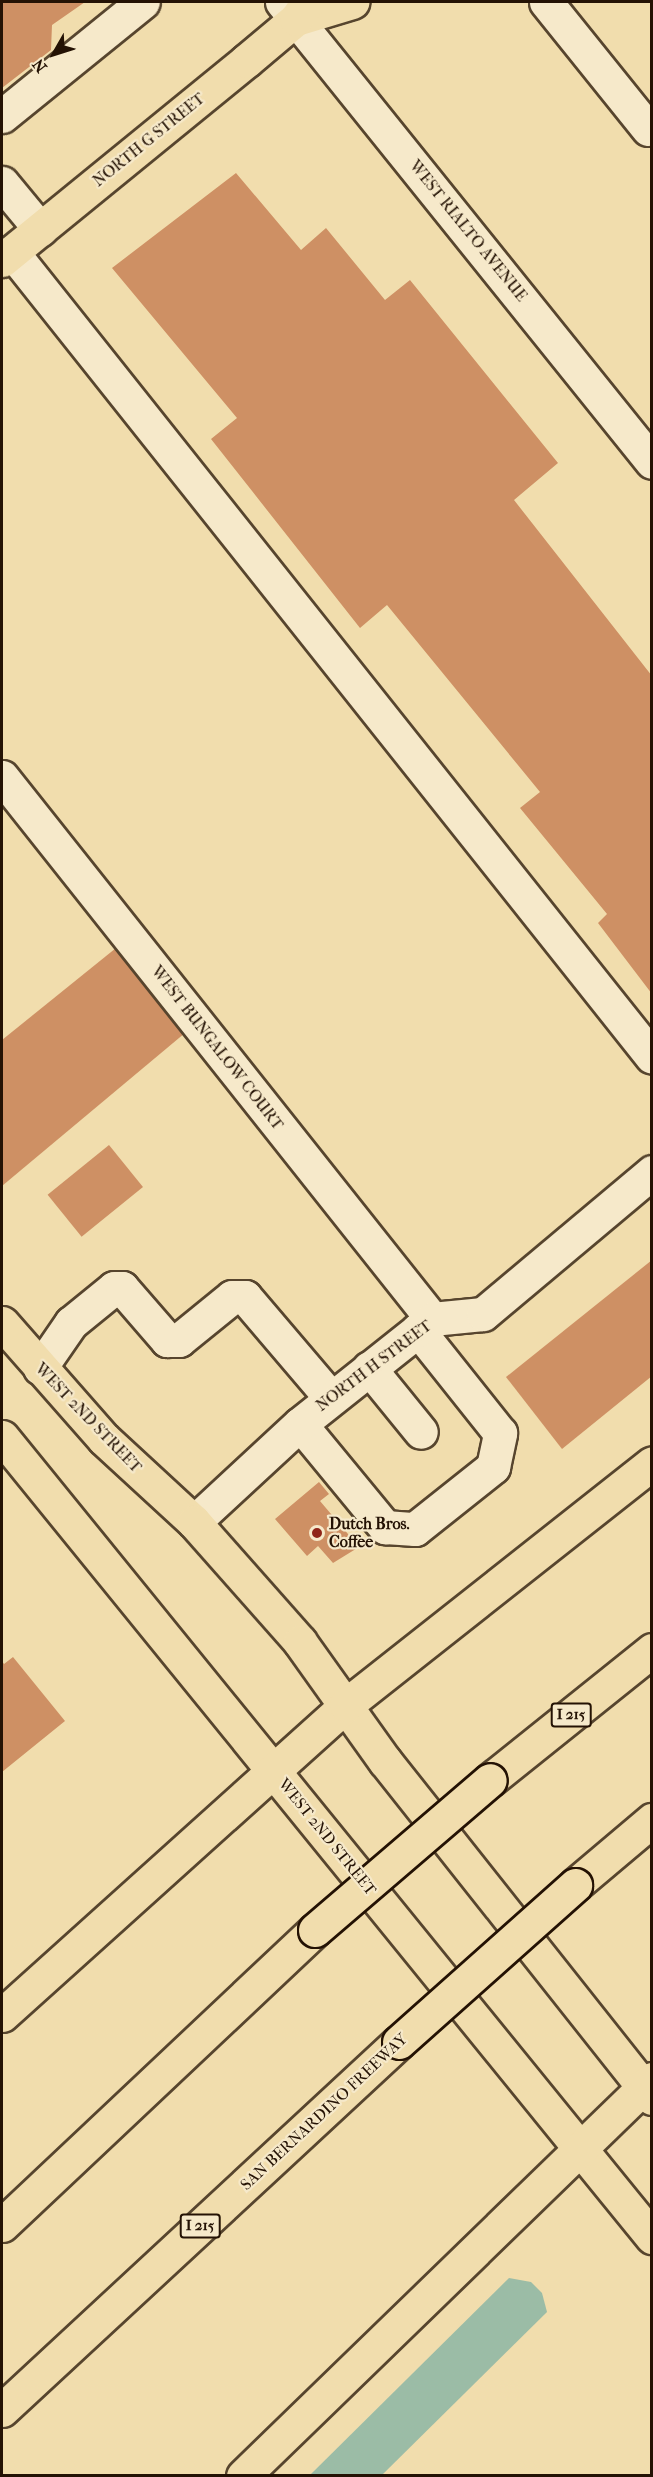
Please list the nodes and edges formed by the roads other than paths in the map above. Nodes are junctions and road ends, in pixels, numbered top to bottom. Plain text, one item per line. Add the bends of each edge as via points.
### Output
1 (142, 2) edge
2 (352, 2) edge
3 (546, 2) edge
4 (295, 7) edge
5 (2, 116) edge
6 (650, 130) edge
7 (2, 183) edge
8 (40, 229) junction
9 (7, 256) edge
10 (651, 462) edge
11 (2, 777) edge
12 (651, 1057) edge
13 (651, 1172) edge
14 (2, 1323) edge
15 (425, 1325) junction
16 (2, 1356) edge
17 (40, 1368) junction
18 (369, 1368) junction
19 (331, 1398) junction
20 (300, 1424) junction
21 (421, 1432) dead end
22 (2, 1437) edge
23 (651, 1463) edge
24 (195, 1522) junction
25 (651, 1650) edge
26 (346, 1705) junction
27 (272, 1769) junction
28 (651, 1820) edge
29 (2, 2015) edge
30 (649, 2088) edge
31 (579, 2148) junction
32 (2, 2225) edge
33 (651, 2236) edge
34 (2, 2410) edge
35 (243, 2475) edge

1 - 5 street
2 - 4 main road
3 - 6 street
4 - 8 main road, NORTH G STREET
4 - 10 street, WEST RIALTO AVENUE
7 - 8 street
8 - 9 main road, NORTH G STREET
9 - 12 street
11 - 15 street, WEST BUNGALOW COURT
13 - 15 street, NORTH H STREET via 483,1314
14 - 17 main road, WEST 2ND STREET
15 - 18 street, NORTH H STREET
15 - 20 street, WEST BUNGALOW COURT via 500,1433 493,1467 415,1529 385,1527
16 - 17 main road via 11,1364
17 - 19 street via 71,1323 114,1288 122,1288 167,1340 179,1340 232,1297 245,1297
17 - 24 main road, WEST 2ND STREET via 104,1439
18 - 19 street, NORTH H STREET
18 - 21 street
19 - 20 street, NORTH H STREET
20 - 24 street, NORTH H STREET
22 - 27 main road, WEST 2ND STREET
23 - 26 main road
24 - 26 main road, WEST 2ND STREET via 300,1642
25 - 32 main road, I 215, bridge via 490,1780 315,1930
26 - 27 main road
26 - 30 main road, WEST 2ND STREET via 536,1955
27 - 29 main road
27 - 31 main road, WEST 2ND STREET
28 - 34 main road, SAN BERNARDINO FREEWAY / I 215, bridge via 399,2042
30 - 31 main road
31 - 33 main road, WEST 2ND STREET
31 - 35 main road

